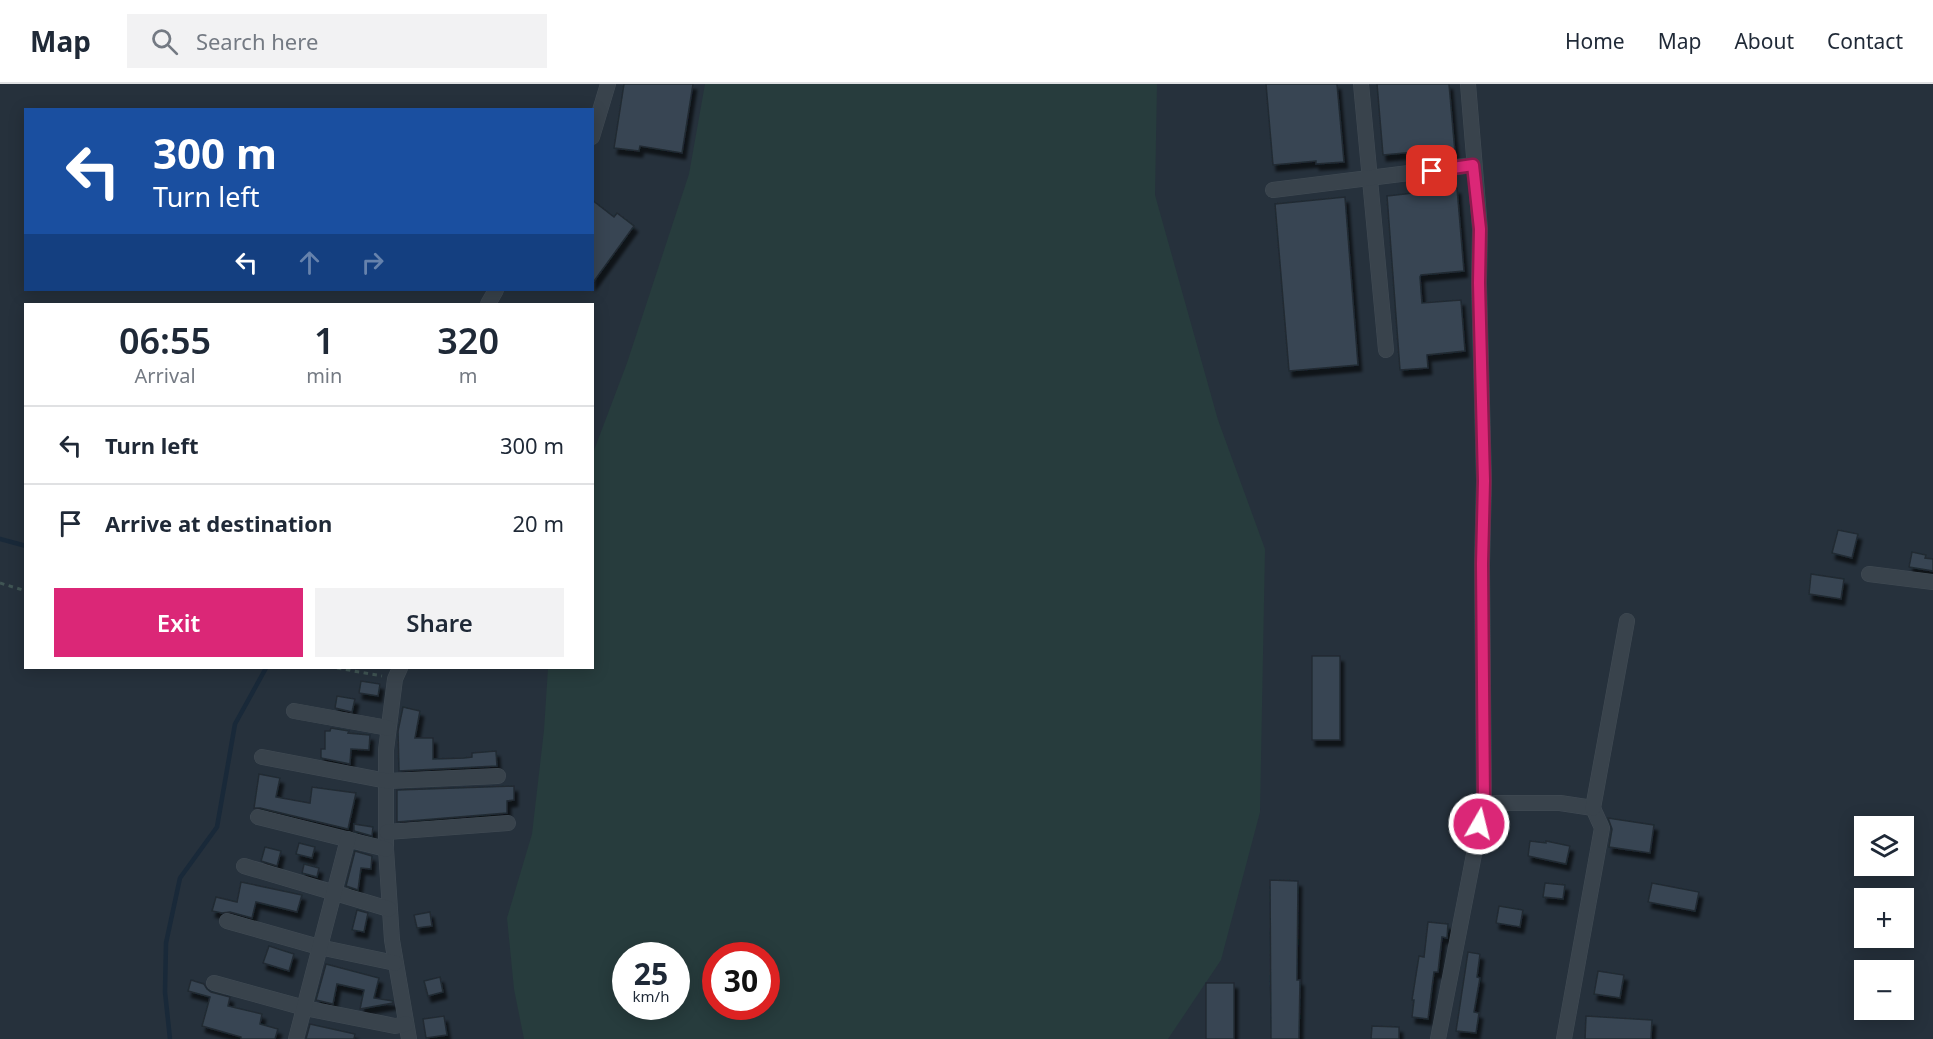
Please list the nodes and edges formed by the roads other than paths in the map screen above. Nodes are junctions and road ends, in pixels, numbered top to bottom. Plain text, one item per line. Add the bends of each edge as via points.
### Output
1 (608, 84) edge
2 (1361, 84) edge
3 (1468, 84) edge
4 (594, 130) edge
5 (1473, 165) junction
6 (1370, 178) junction
7 (1273, 190) dead end
8 (1386, 350) dead end
9 (1869, 574) dead end
10 (1933, 582) edge
11 (1627, 621) dead end
12 (398, 673) edge
13 (294, 711) dead end
14 (388, 728) junction
15 (262, 757) dead end
16 (498, 776) dead end
17 (387, 781) junction
18 (1484, 803) junction
19 (1593, 808) junction
20 (258, 817) dead end
21 (508, 824) dead end
22 (387, 832) junction
23 (348, 839) junction
24 (386, 849) junction
25 (244, 866) dead end
26 (335, 894) junction
27 (389, 909) junction
28 (227, 921) dead end
29 (319, 947) junction
30 (395, 963) junction
31 (214, 983) dead end
32 (305, 1008) junction
33 (406, 1024) junction
34 (296, 1039) edge
35 (410, 1039) edge
36 (1438, 1039) edge
37 (1564, 1039) edge

1 - 4 street
2 - 6 street
3 - 5 street
5 - 6 street
5 - 18 street via 1480,229
6 - 7 street
6 - 8 street
9 - 10 street
11 - 19 street
12 - 14 street
13 - 14 street
14 - 17 street
15 - 17 street
16 - 17 street
17 - 22 street
18 - 19 street via 1560,803
18 - 36 street
19 - 37 street via 1602,828
20 - 23 street
21 - 22 street
22 - 24 street
23 - 24 street
23 - 26 street
24 - 27 street
25 - 26 street
26 - 27 street
26 - 29 street
27 - 30 street
28 - 29 street
29 - 30 street
29 - 32 street
30 - 33 street
31 - 32 street
32 - 33 street via 395,1026
32 - 34 street
33 - 35 street

